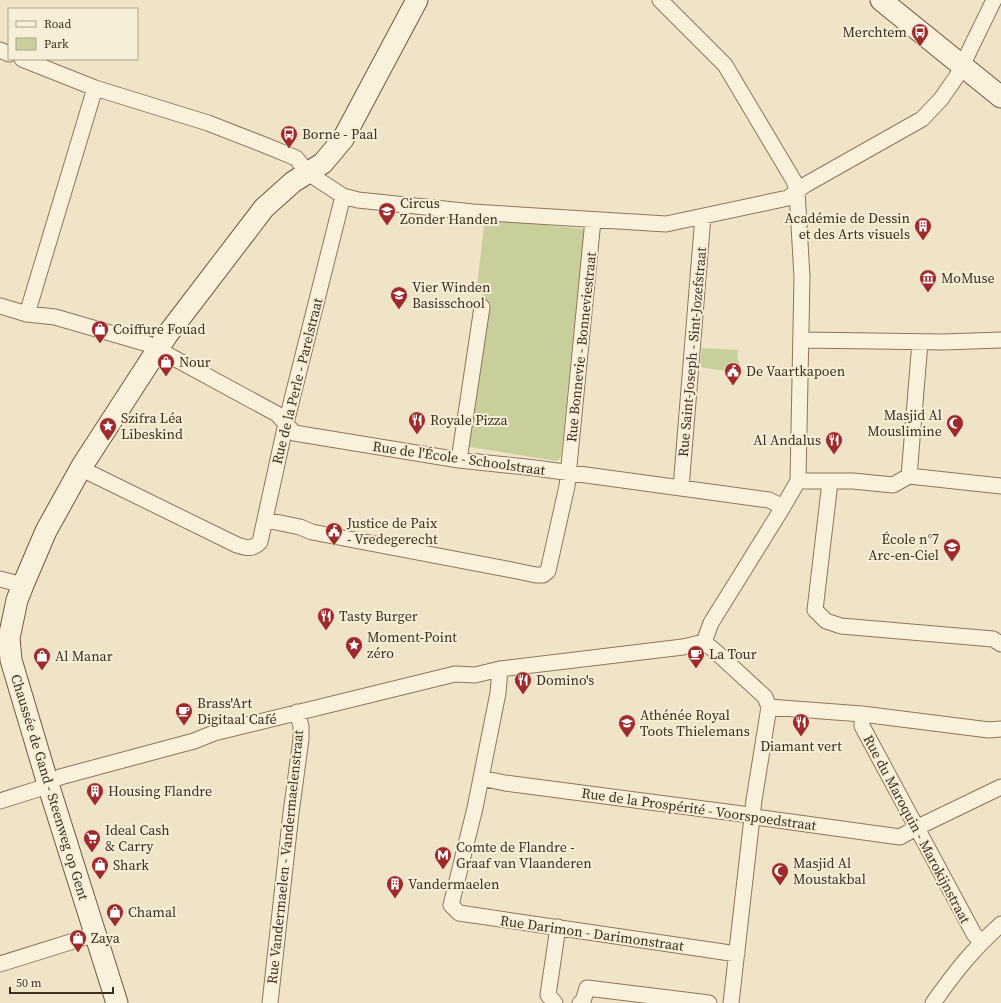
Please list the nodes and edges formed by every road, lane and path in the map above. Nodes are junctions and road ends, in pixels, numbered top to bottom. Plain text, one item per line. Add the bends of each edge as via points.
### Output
1 (417, 0) edge
2 (660, 0) edge
3 (880, 0) edge
4 (994, 0) edge
5 (25, 60) edge
6 (962, 66) junction
7 (95, 88) junction
8 (1001, 97) edge
9 (308, 173) junction
10 (797, 190) junction
11 (343, 196) junction
12 (703, 216) junction
13 (593, 220) junction
14 (0, 306) edge
15 (482, 307) dead end
16 (28, 314) junction
17 (801, 340) junction
18 (1001, 340) edge
19 (920, 342) junction
20 (158, 349) junction
21 (286, 423) junction
22 (459, 460) junction
23 (82, 466) junction
24 (568, 473) junction
25 (908, 476) junction
26 (798, 481) junction
27 (830, 482) junction
28 (1001, 486) edge
29 (681, 488) junction
30 (783, 507) junction
31 (266, 520) junction
32 (0, 580) edge
33 (23, 585) junction
34 (998, 638) edge
35 (704, 642) junction
36 (500, 670) junction
37 (769, 707) junction
38 (297, 712) junction
39 (862, 714) junction
40 (1001, 729) edge
41 (481, 778) junction
42 (48, 784) junction
43 (1001, 787) edge
44 (0, 801) edge
45 (752, 815) junction
46 (916, 828) junction
47 (1001, 924) edge
48 (558, 927) junction
49 (96, 934) junction
50 (981, 942) junction
51 (736, 954) junction
52 (0, 964) edge
53 (117, 1003) edge
54 (270, 1003) edge
55 (556, 1003) edge
56 (580, 1003) edge
57 (709, 1003) edge
58 (730, 1003) edge
59 (933, 1003) edge

1 - 9 street, Chaussée de Gand - Steenweg op Gent via 343,139 324,163
2 - 10 street via 725,65
3 - 6 street
4 - 6 street
5 - 7 street
6 - 8 street
6 - 10 street via 941,99 922,119
7 - 9 street via 208,122 296,158
7 - 16 street
9 - 11 street
9 - 20 street, Chaussée de Gand - Steenweg op Gent via 293,182 264,208
10 - 12 street via 788,198
10 - 17 street via 802,278
11 - 13 street via 358,200 473,212
11 - 21 street, Rue de la Perle - Parelstraat
12 - 13 street via 666,224
12 - 29 street, Rue Saint-Joseph - Sint-Jozefstraat
13 - 24 street, Rue Bonnevie - Bonneviestraat
14 - 16 street, Rue de l'École - Schoolstraat
15 - 22 street
16 - 20 street, Rue de l'École - Schoolstraat via 55,317
17 - 19 street
17 - 26 street
18 - 19 street
19 - 25 street
20 - 21 street, Rue de l'École - Schoolstraat via 277,414
20 - 23 street, Chaussée de Gand - Steenweg op Gent
21 - 22 street, Rue de l'École - Schoolstraat via 294,433
21 - 31 street, Rue de la Perle - Parelstraat
22 - 24 street, Rue de l'École - Schoolstraat
23 - 31 street, Rue de la Perle - Parelstraat via 90,473 237,545 251,548 256,546 260,542
23 - 33 street, Chaussée de Gand - Steenweg op Gent via 46,531
24 - 29 street, Rue de l'École - Schoolstraat
24 - 31 street, Rue Bonnevie - Bonneviestraat via 568,486 548,571 543,575 312,532
25 - 27 street via 893,485 853,481
25 - 28 street
26 - 27 street
26 - 30 street
27 - 34 street via 815,610 826,621 841,626
29 - 30 street, Rue de l'École - Schoolstraat via 769,500
30 - 35 street via 711,623
32 - 33 street
33 - 42 street, Chaussée de Gand - Steenweg op Gent via 8,638 11,660
35 - 36 street via 683,647
35 - 37 street via 765,697
36 - 38 street via 475,675 455,674
36 - 41 street via 498,693
37 - 39 street
37 - 45 street
38 - 42 street via 60,777
38 - 54 street, Rue Vandermaelen - Vandermaelenstraat via 301,739
39 - 40 street via 990,730
39 - 46 street, Rue du Maroquin - Marokijnstraat via 862,726
41 - 45 street, Rue de la Prospérité - Voorspoedstraat
41 - 48 street, Rue Darimon - Darimonstraat via 451,905 459,913
42 - 44 street
42 - 49 street, Chaussée de Gand - Steenweg op Gent
43 - 46 street, Rue de la Prospérité - Voorspoedstraat
45 - 46 street, Rue de la Prospérité - Voorspoedstraat via 900,837
45 - 51 street
46 - 50 street, Rue du Maroquin - Marokijnstraat via 974,934
47 - 50 street
48 - 51 street, Rue Darimon - Darimonstraat
48 - 55 street via 548,995
49 - 52 street
49 - 53 street, Chaussée de Gand - Steenweg op Gent
50 - 59 street via 959,966
51 - 58 street
56 - 57 street via 587,988

